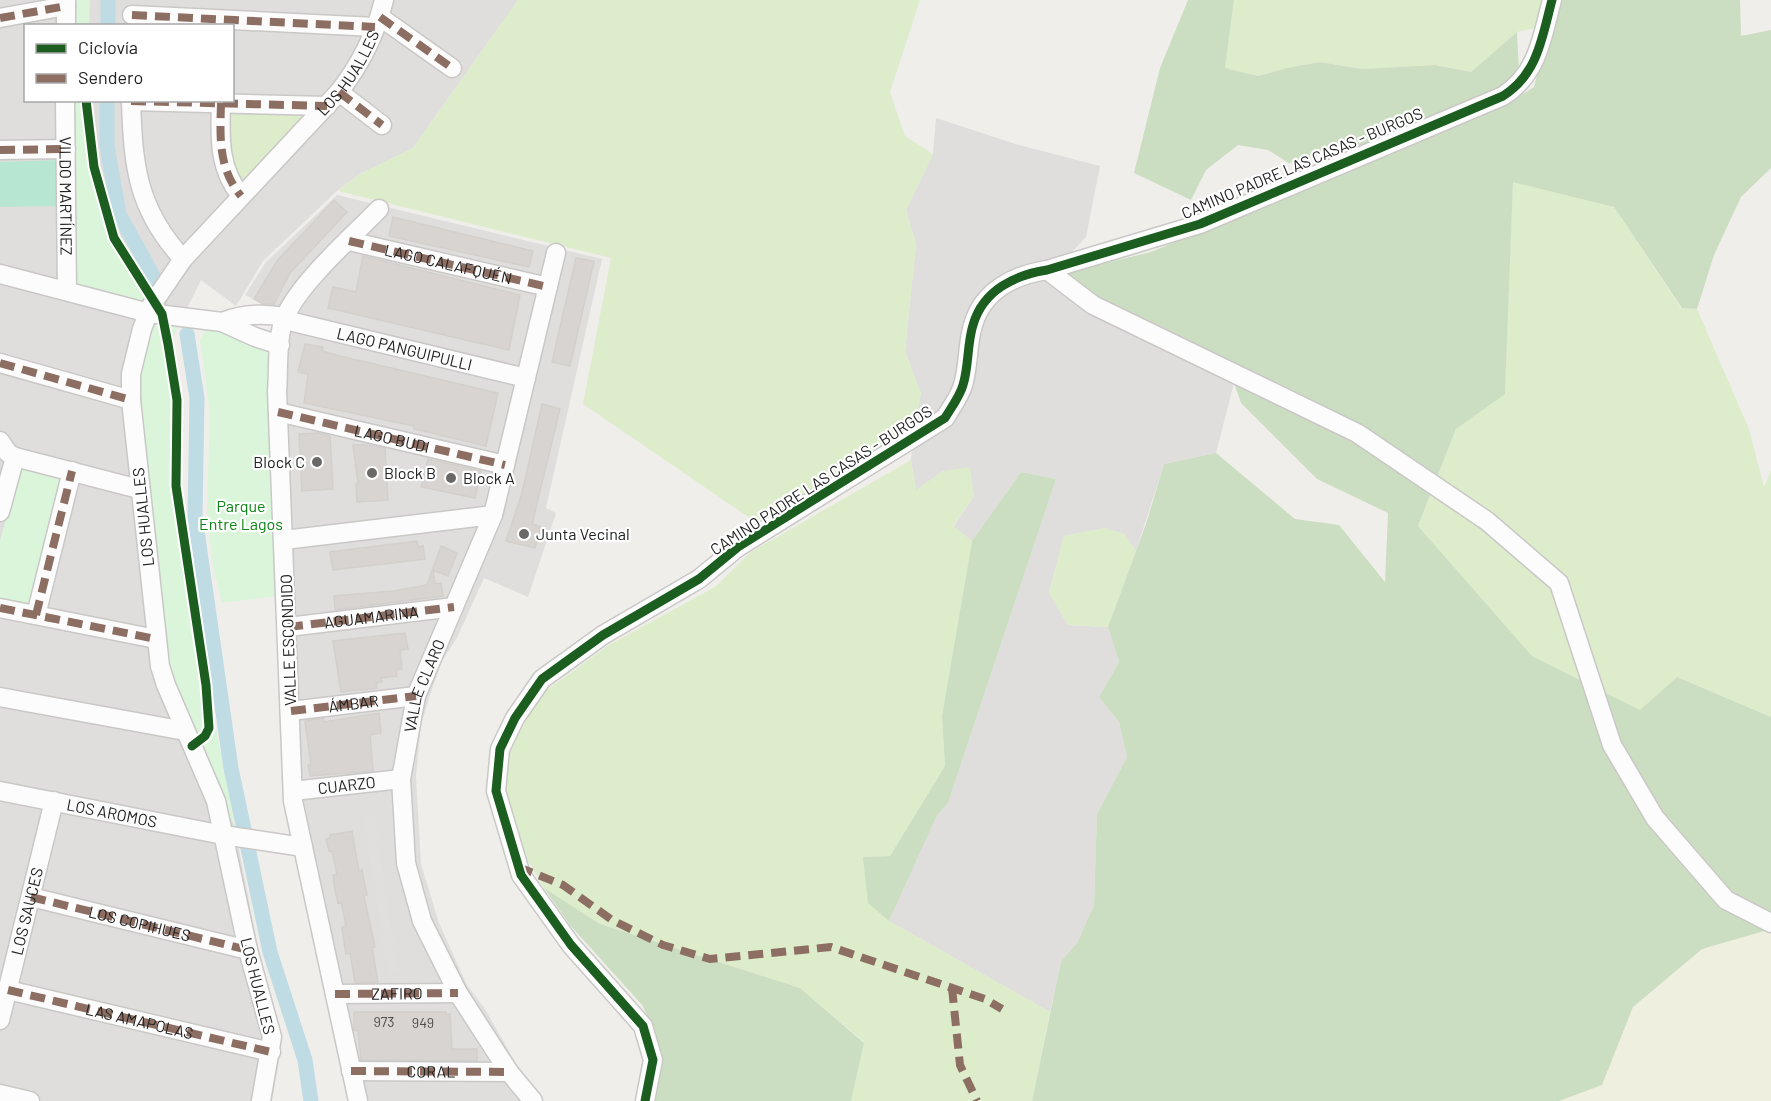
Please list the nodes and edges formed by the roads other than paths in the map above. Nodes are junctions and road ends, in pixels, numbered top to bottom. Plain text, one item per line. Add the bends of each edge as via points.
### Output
1 (1552, 0) edge
2 (66, 3) edge
3 (132, 14) edge
4 (380, 15) edge
5 (0, 18) edge
6 (66, 24) edge
7 (452, 68) dead end
8 (339, 92) junction
9 (65, 102) edge
10 (131, 102) edge
11 (176, 102) edge
12 (221, 103) junction
13 (327, 106) junction
14 (382, 125) dead end
15 (66, 149) junction
16 (0, 150) edge
17 (241, 196) junction
18 (379, 209) dead end
19 (349, 241) junction
20 (556, 253) dead end
21 (183, 259) junction
22 (1047, 270) junction
23 (0, 274) edge
24 (548, 287) junction
25 (67, 291) junction
26 (156, 314) junction
27 (285, 319) junction
28 (222, 322) junction
29 (280, 345) junction
30 (0, 363) edge
31 (526, 378) junction
32 (131, 400) junction
33 (278, 412) junction
34 (0, 441) edge
35 (15, 457) junction
36 (505, 465) junction
37 (72, 471) junction
38 (139, 489) junction
39 (0, 512) edge
40 (493, 515) junction
41 (284, 540) junction
42 (454, 607) junction
43 (0, 608) edge
44 (36, 615) junction
45 (288, 627) junction
46 (156, 639) junction
47 (416, 696) junction
48 (0, 697) edge
49 (291, 711) junction
50 (185, 731) junction
51 (401, 779) junction
52 (0, 790) edge
53 (293, 791) junction
54 (54, 801) junction
55 (239, 837) junction
56 (303, 847) junction
57 (31, 897) junction
58 (1771, 923) edge
59 (248, 950) junction
60 (8, 990) junction
61 (459, 993) junction
62 (335, 994) junction
63 (0, 1020) edge
64 (271, 1052) junction
65 (351, 1071) junction
66 (509, 1071) junction
67 (0, 1094) edge
68 (30, 1101) edge
69 (261, 1101) edge
70 (358, 1101) edge
71 (533, 1101) edge
72 (645, 1101) edge

1 - 22 street, CAMINO PADRE LAS CASAS - BURGOS via 1532,68 1503,96 1200,224
2 - 5 street
2 - 6 street
3 - 4 street
4 - 7 street
4 - 8 street, LOS HUALLES via 358,64
8 - 13 street, LOS HUALLES
8 - 14 street
9 - 15 street, VILDO MARTÍNEZ
10 - 21 street via 133,158 141,193 156,223
11 - 12 street
12 - 13 street
12 - 17 street via 221,149 228,177
13 - 17 street, LOS HUALLES
15 - 16 street
15 - 25 street, VILDO MARTÍNEZ
17 - 21 street, LOS HUALLES
18 - 19 street, VALLE ESCONDIDO
19 - 24 street, LAGO CALAFQUÉN
19 - 27 street, VALLE ESCONDIDO via 308,284
20 - 24 street, VALLE CLARO
21 - 26 street, LOS HUALLES
22 - 58 street via 1093,305 1356,433 1487,521 1559,583 1612,745 1655,818 1726,900
22 - 72 street, CAMINO PADRE LAS CASAS - BURGOS via 1021,274 995,290 983,305 973,324 963,387 945,418 738,547 699,579 603,635 542,679 515,718 500,749 496,790 521,875 571,945 643,1026 653,1060
23 - 25 street
24 - 31 street, VALLE CLARO
25 - 26 street
26 - 28 street
26 - 32 street, LOS HUALLES via 133,360
27 - 28 street, LAGO PANGUIPULLI via 272,315 236,316
27 - 29 street, VALLE ESCONDIDO
27 - 31 street, LAGO PANGUIPULLI
28 - 29 street
29 - 33 street, VALLE ESCONDIDO
30 - 32 street
31 - 36 street, VALLE CLARO
32 - 38 street, LOS HUALLES
33 - 36 street, LAGO BUDI
33 - 41 street, VALLE ESCONDIDO
34 - 35 street
35 - 37 street
35 - 39 street
36 - 40 street, VALLE CLARO
37 - 38 street
37 - 44 street
38 - 46 street, LOS HUALLES
40 - 41 street
40 - 42 street, VALLE CLARO
41 - 45 street, VALLE ESCONDIDO
42 - 45 street, AGUAMARINA
42 - 47 street, VALLE CLARO
43 - 44 street
44 - 46 street
45 - 49 street, VALLE ESCONDIDO
46 - 50 street, LOS HUALLES via 166,685
47 - 49 street, ÁMBAR
47 - 51 street, VALLE CLARO
48 - 50 street
49 - 53 street, VALLE ESCONDIDO
50 - 55 street, LOS HUALLES via 216,801
51 - 53 street, CUARZO
51 - 61 street, VALLE CLARO via 406,863 422,921
52 - 54 street, LOS AROMOS
53 - 56 street, VALLE ESCONDIDO
54 - 55 street, LOS AROMOS
54 - 57 street, LOS SAUCES
55 - 56 street, LOS AROMOS
55 - 59 street, LOS HUALLES
56 - 62 street, VALLE ESCONDIDO
57 - 59 street, LOS COPIHUES
57 - 60 street, LOS SAUCES
59 - 64 street, LOS HUALLES via 272,1037
60 - 63 street, LOS SAUCES
60 - 64 street, LAS AMAPOLAS
61 - 62 street, ZAFIRO
61 - 66 street, VALLE CLARO
62 - 65 street, VALLE ESCONDIDO
64 - 69 street, LOS HUALLES
65 - 66 street, CORAL
65 - 70 street, VALLE ESCONDIDO
66 - 71 street, VALLE CLARO
67 - 68 street

